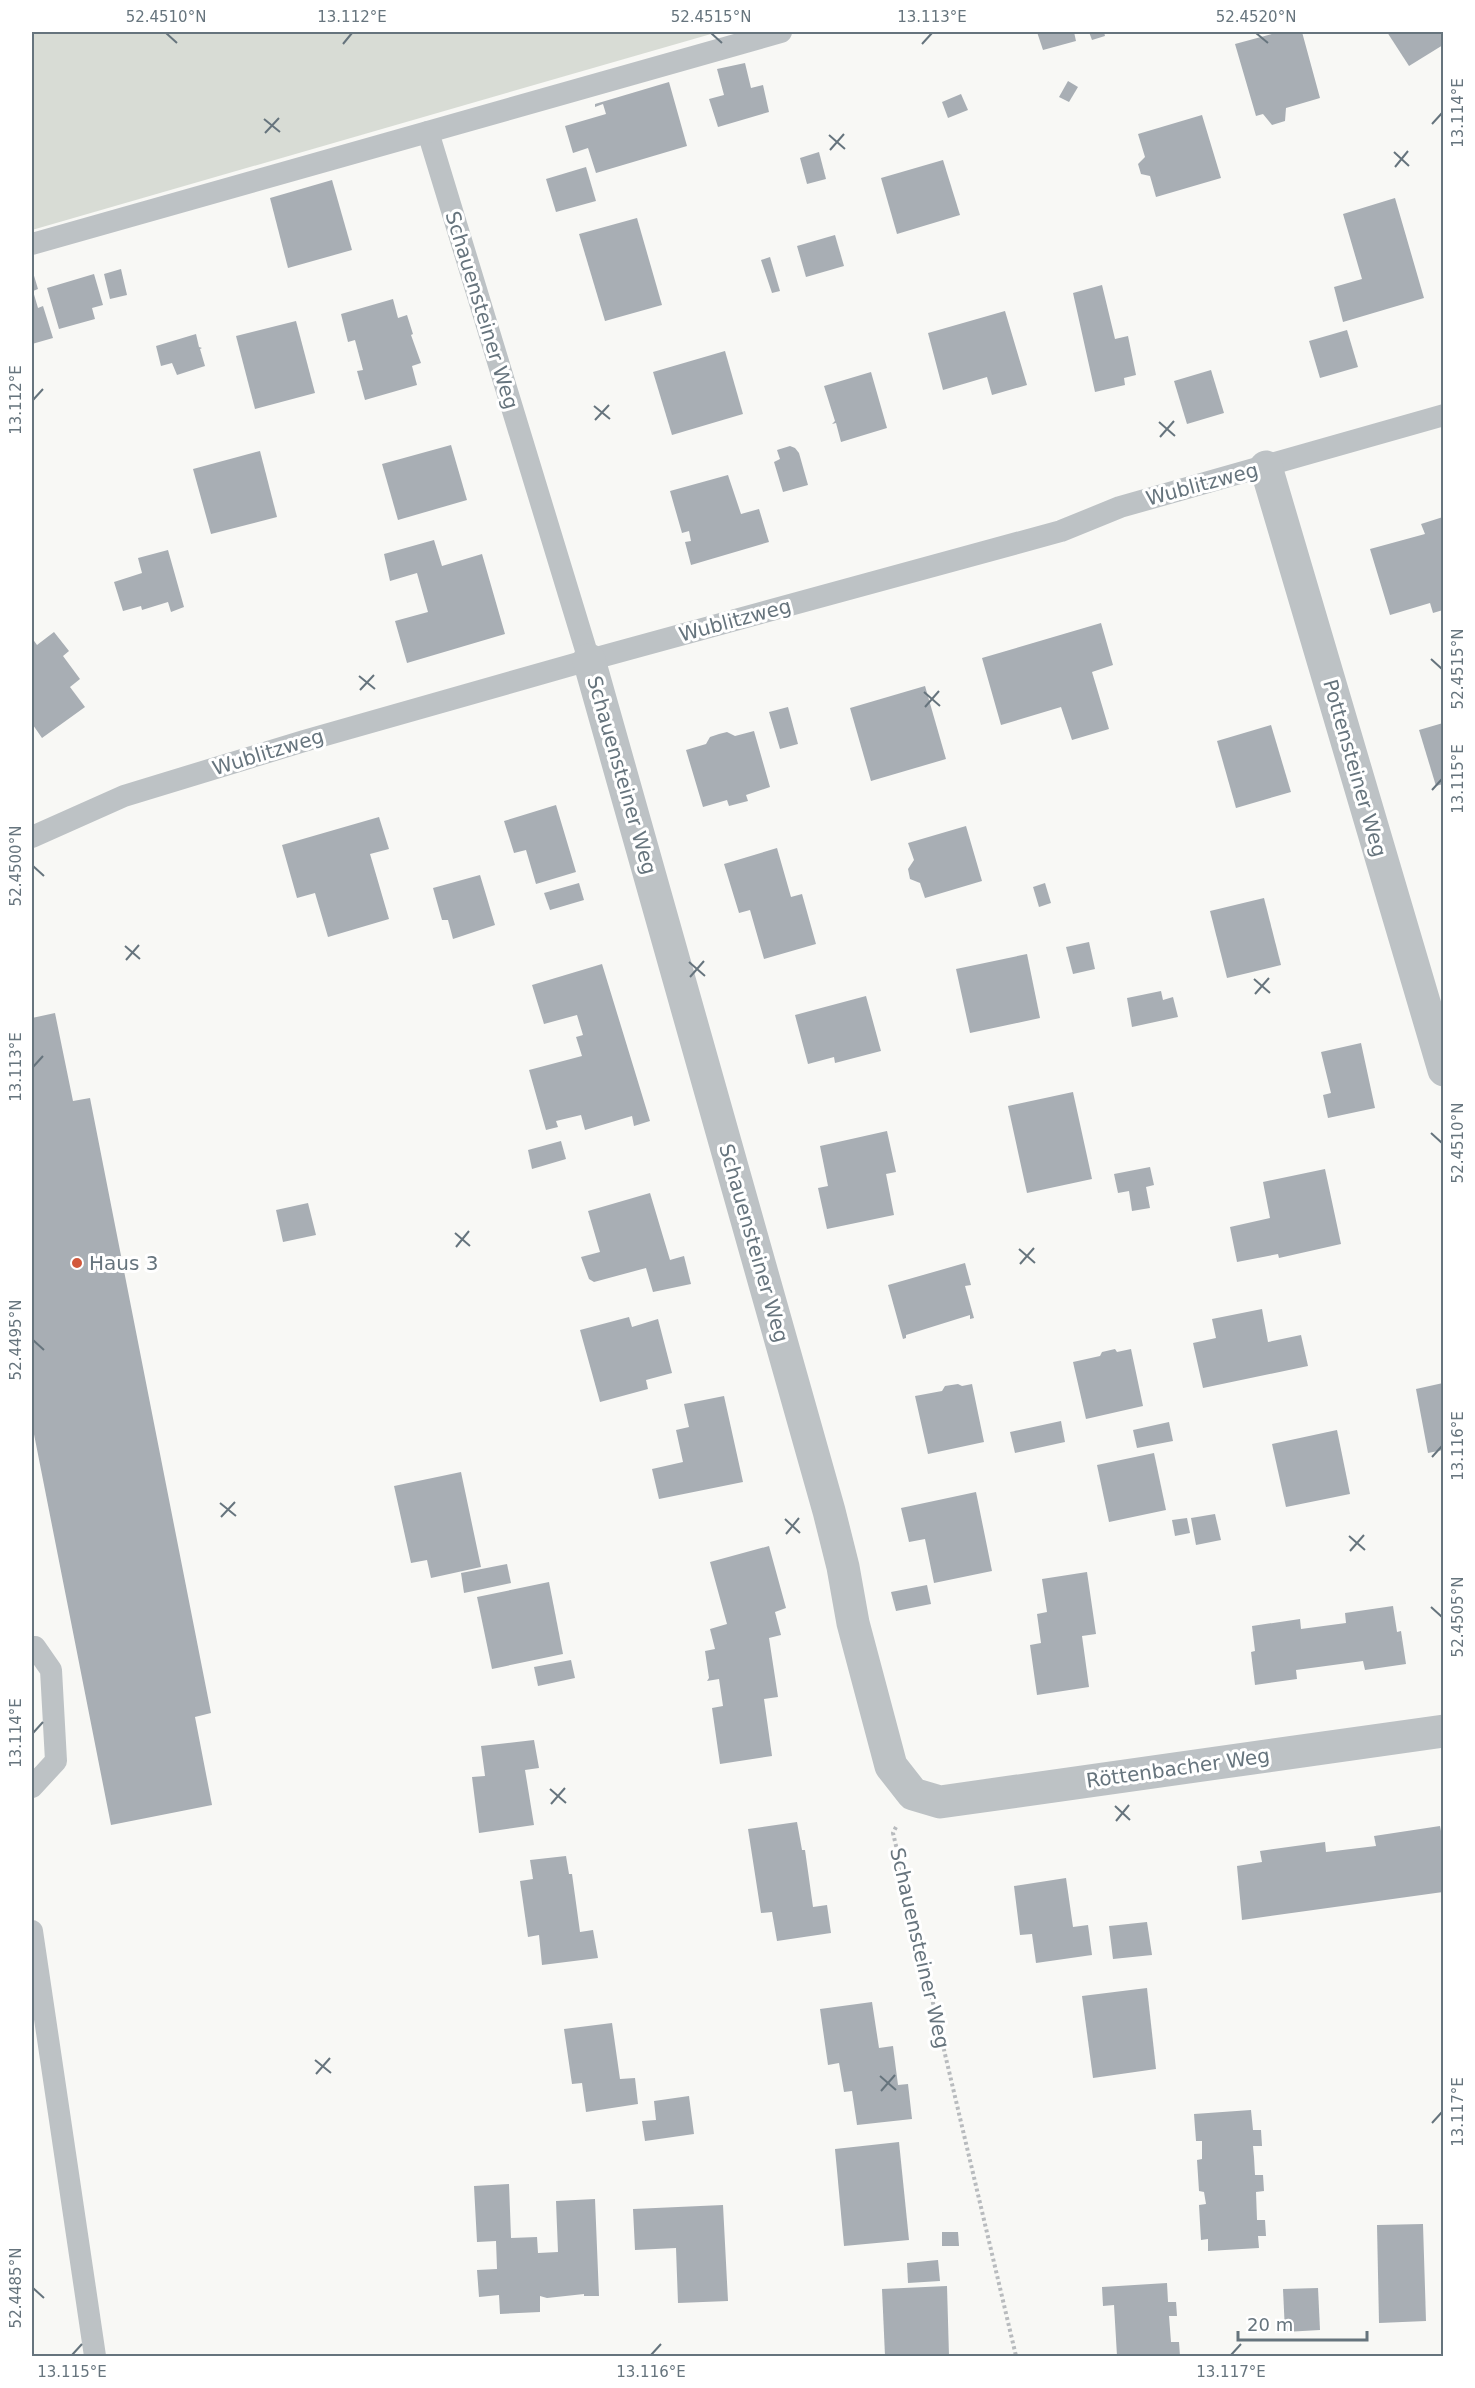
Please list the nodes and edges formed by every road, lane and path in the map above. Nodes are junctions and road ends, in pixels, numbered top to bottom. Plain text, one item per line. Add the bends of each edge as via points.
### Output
1 (781, 32) edge
2 (428, 132) junction
3 (32, 244) edge
4 (1443, 415) edge
5 (1266, 466) junction
6 (589, 660) junction
7 (32, 837) edge
8 (1443, 1070) edge
9 (32, 1647) edge
10 (1443, 1731) edge
11 (32, 1787) edge
12 (913, 1794) junction
13 (32, 1931) edge
14 (95, 2356) edge
15 (1016, 2356) edge

1 - 2 lane
2 - 3 lane
2 - 6 lane, Schauensteiner Weg
4 - 5 lane, Wublitzweg
5 - 6 lane, Wublitzweg via 1120,507 1061,531
5 - 8 street, Pottensteiner Weg
6 - 7 lane, Wublitzweg via 124,796
6 - 12 street, Schauensteiner Weg via 830,1511 853,1623 891,1766
9 - 11 lane via 51,1670 56,1761
10 - 12 street, Röttenbacher Weg via 940,1802
12 - 15 path, Schauensteiner Weg via 893,1833
13 - 14 lane

